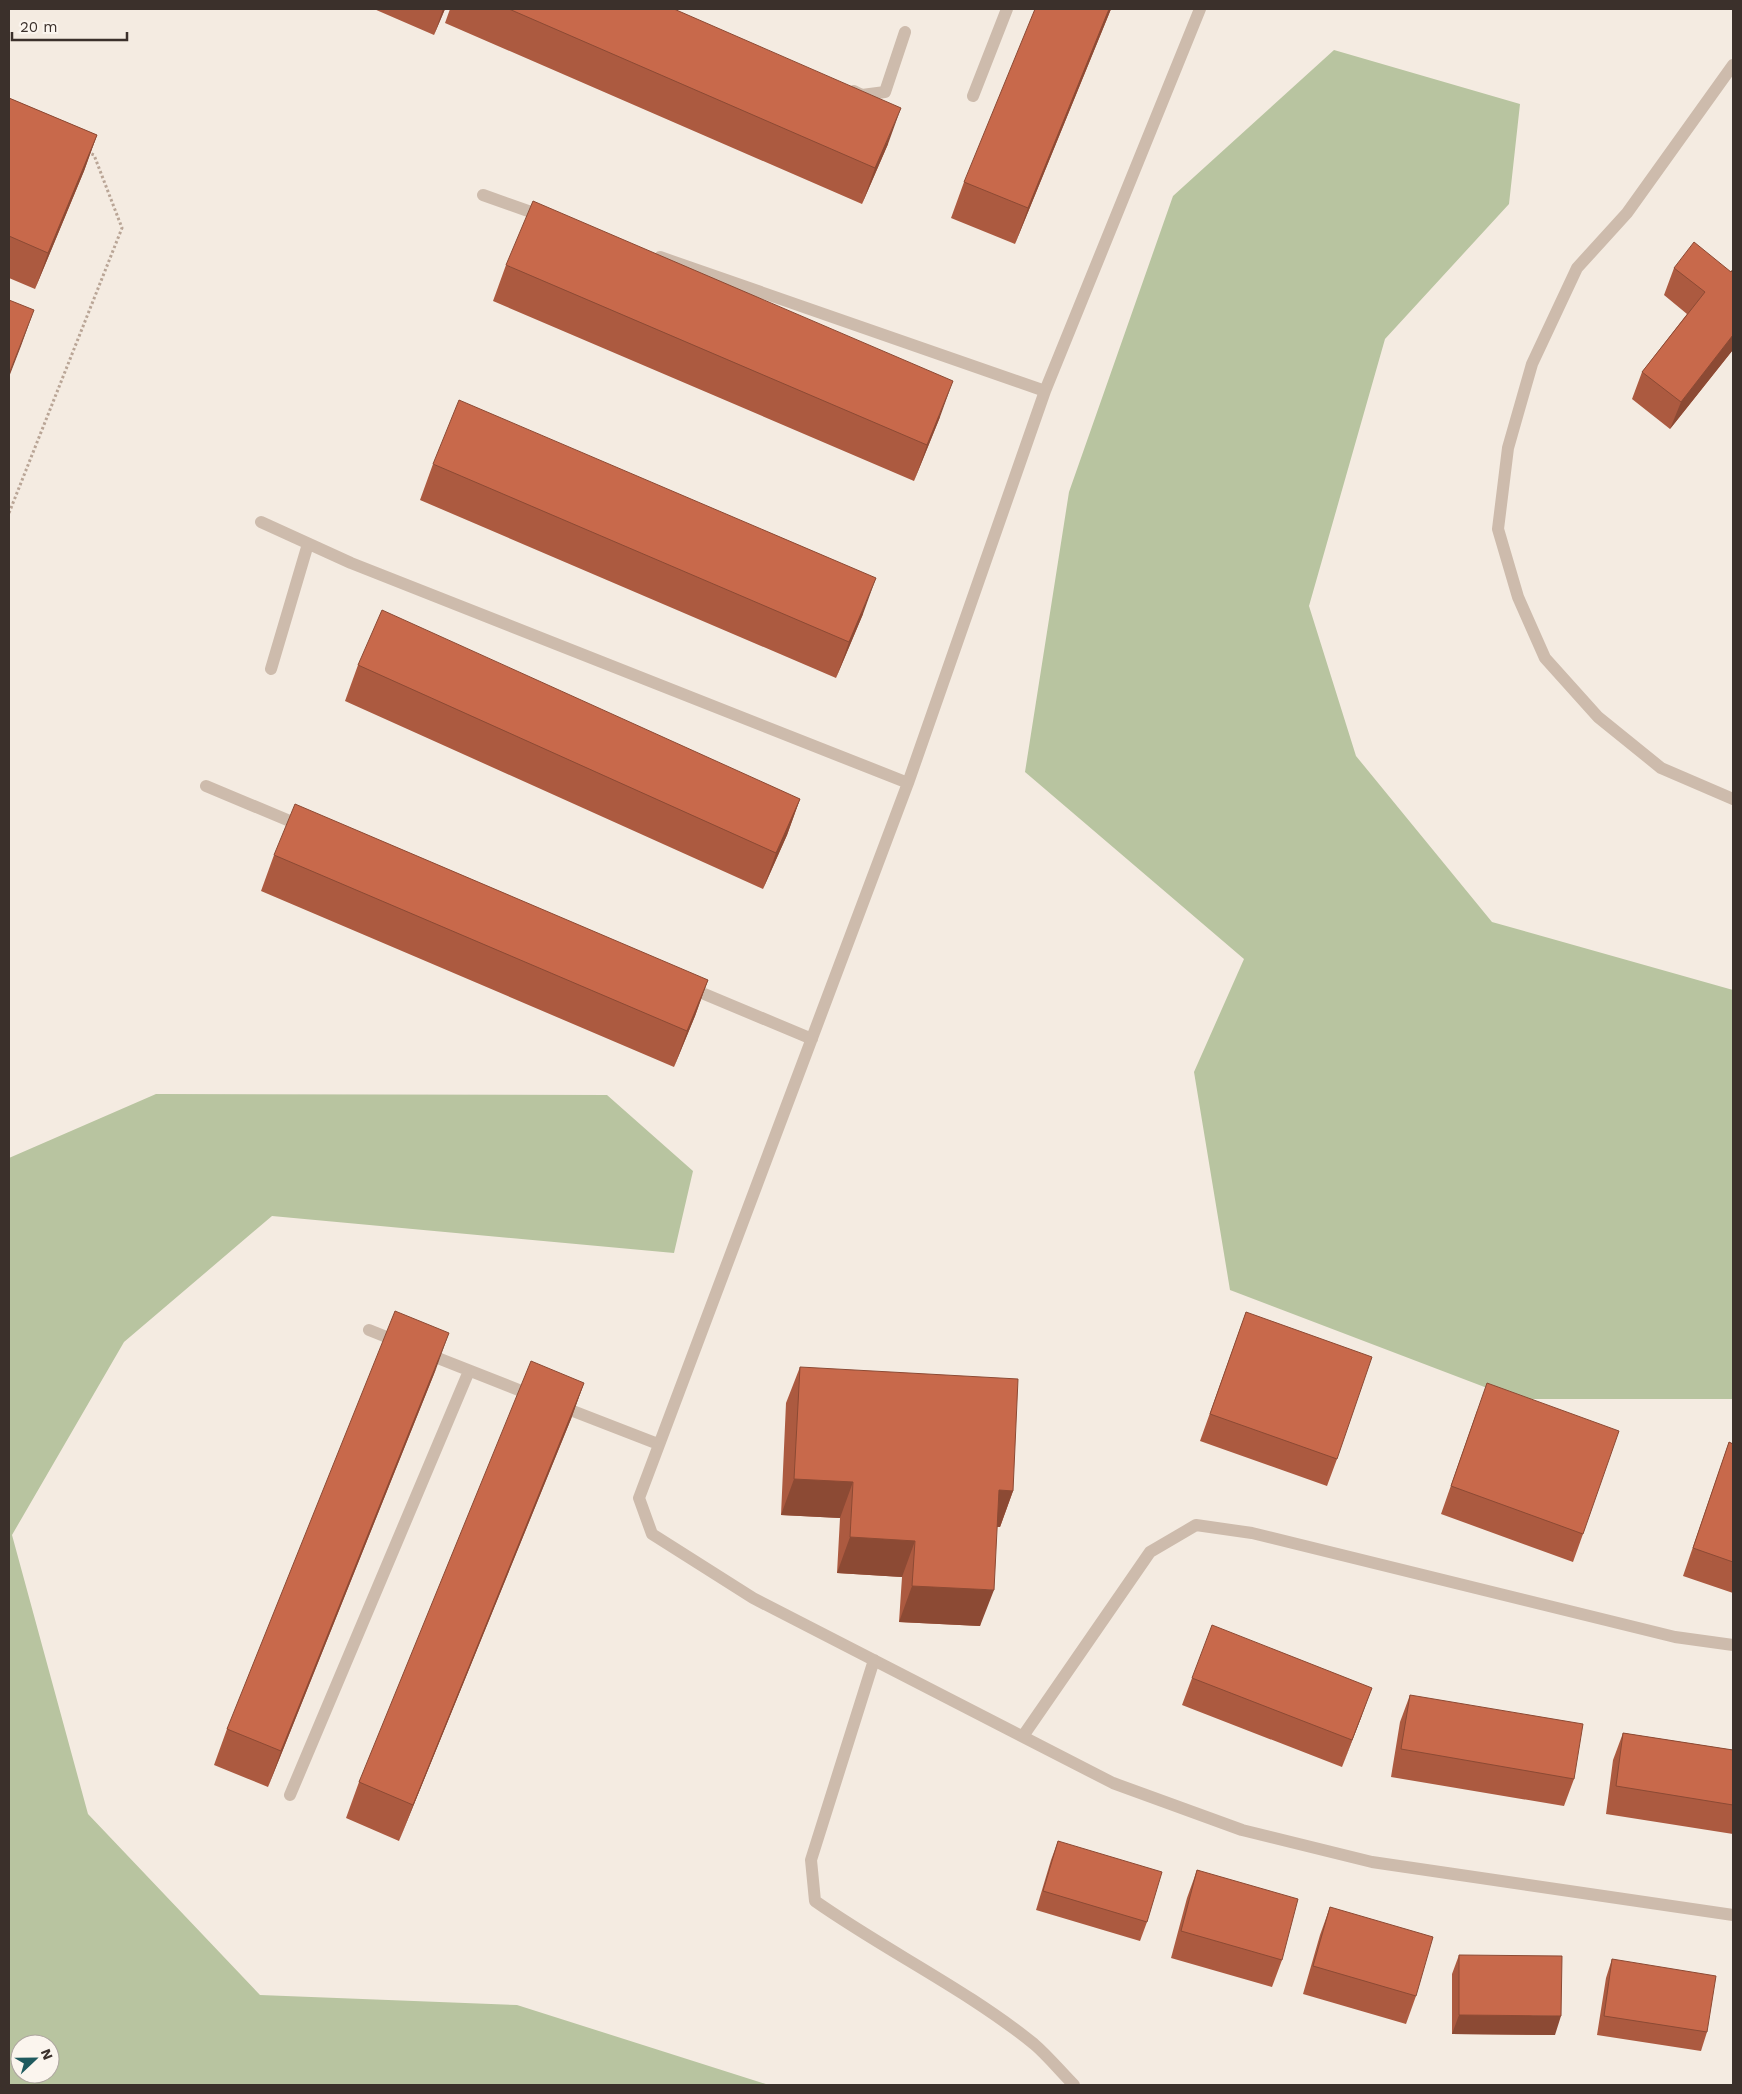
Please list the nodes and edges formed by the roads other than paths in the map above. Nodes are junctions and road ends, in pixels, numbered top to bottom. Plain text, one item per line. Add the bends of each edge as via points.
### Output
1 (1007, 9) edge
2 (1200, 9) edge
3 (905, 32) dead end
4 (1733, 66) edge
5 (844, 87) edge
6 (973, 96) dead end
7 (483, 195) dead end
8 (558, 221) edge
9 (651, 254) edge
10 (1045, 392) junction
11 (261, 522) dead end
12 (308, 544) junction
13 (271, 669) dead end
14 (908, 783) junction
15 (206, 786) dead end
16 (1733, 799) edge
17 (316, 832) edge
18 (674, 981) edge
19 (812, 1039) junction
20 (369, 1330) dead end
21 (470, 1371) junction
22 (658, 1444) junction
23 (1733, 1645) edge
24 (874, 1660) junction
25 (1023, 1736) junction
26 (290, 1795) dead end
27 (1733, 1915) edge
28 (1074, 2085) edge

1 - 6 lane
2 - 10 lane
3 - 5 lane via 885,92 862,95
4 - 16 lane via 1627,213 1577,268 1532,364 1508,448 1498,529 1518,597 1545,658 1598,717 1661,768
7 - 8 lane
9 - 10 lane
10 - 14 lane
11 - 12 lane
12 - 13 lane
12 - 14 lane via 351,564
14 - 19 lane
15 - 17 lane
18 - 19 lane
19 - 22 lane
20 - 21 lane
21 - 22 lane
21 - 26 lane
22 - 24 lane via 639,1498 652,1534 753,1598
23 - 25 lane via 1675,1637 1252,1533 1196,1525 1150,1552
24 - 25 lane
24 - 28 lane via 811,1860 815,1901 969,1998 1035,2045
25 - 27 lane via 1113,1783 1242,1830 1372,1862

